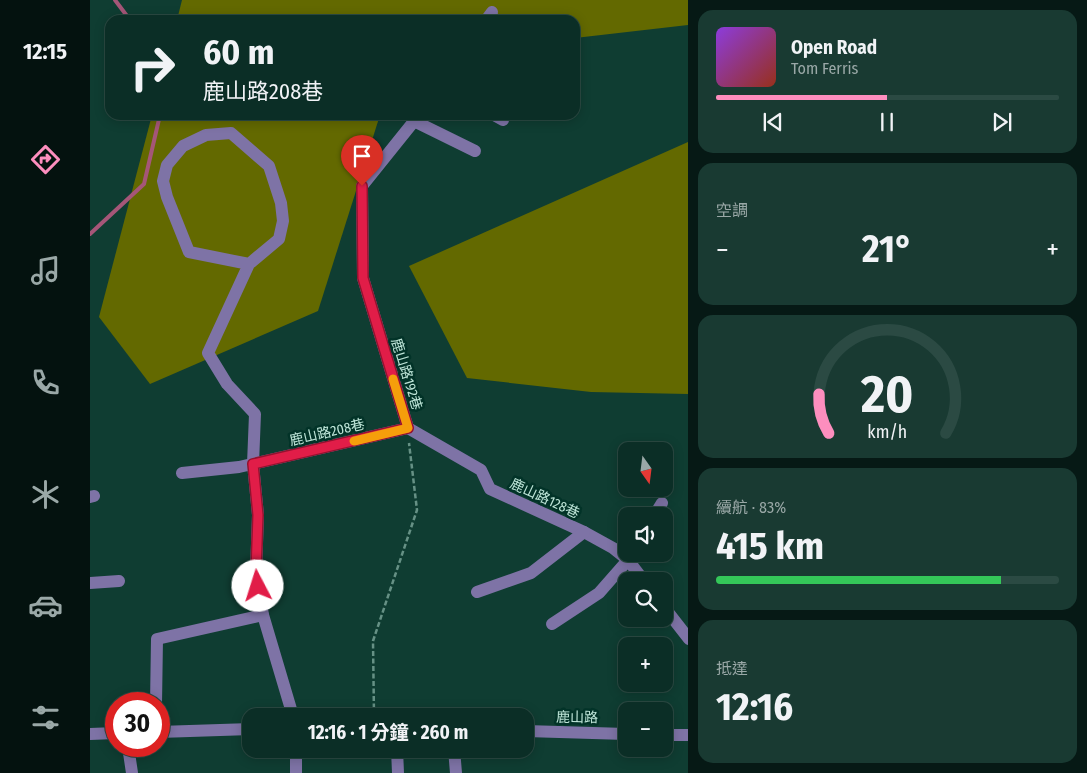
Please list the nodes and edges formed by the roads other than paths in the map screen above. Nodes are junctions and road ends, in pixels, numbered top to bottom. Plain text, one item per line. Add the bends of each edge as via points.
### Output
1 (415, 120) edge
2 (421, 120) edge
3 (475, 151) dead end
4 (249, 264) junction
5 (408, 428) junction
6 (253, 464) junction
7 (182, 473) dead end
8 (662, 503) dead end
9 (660, 507) edge
10 (584, 532) junction
11 (618, 551) edge
12 (626, 562) edge
13 (119, 581) dead end
14 (90, 583) edge
15 (477, 592) dead end
16 (263, 615) junction
17 (673, 619) edge
18 (552, 624) dead end
19 (688, 639) edge
20 (156, 692) edge
21 (291, 708) edge
22 (242, 729) edge
23 (534, 731) edge
24 (170, 732) edge
25 (105, 733) edge
26 (90, 734) edge
27 (618, 734) edge
28 (673, 735) edge
29 (688, 735) edge
30 (130, 757) edge
31 (296, 758) edge
32 (397, 758) edge
33 (455, 758) edge
34 (132, 773) edge
35 (296, 773) edge
36 (398, 773) edge
37 (456, 773) edge

1 - 5 street, 鹿山路192巷 via 362,186 363,278
2 - 3 street
4 - 4 street via 278,239 283,221 281,203 269,166 231,132 206,135 183,146 167,165 163,181 166,197 189,252
4 - 6 street via 208,353 227,384 255,414
5 - 6 street, 鹿山路208巷
5 - 10 street, 鹿山路128巷 via 481,470 490,489
6 - 7 street, 鹿山路208巷
6 - 16 street via 258,515 256,572
8 - 9 street
10 - 11 street, 鹿山路128巷
10 - 15 street via 531,573
12 - 18 street via 599,594
13 - 14 street
16 - 20 street via 158,638
16 - 21 street
17 - 19 street
22 - 24 street
23 - 27 street, 鹿山路
25 - 26 street
28 - 29 street
30 - 34 street
31 - 35 street
32 - 36 street
33 - 37 street

